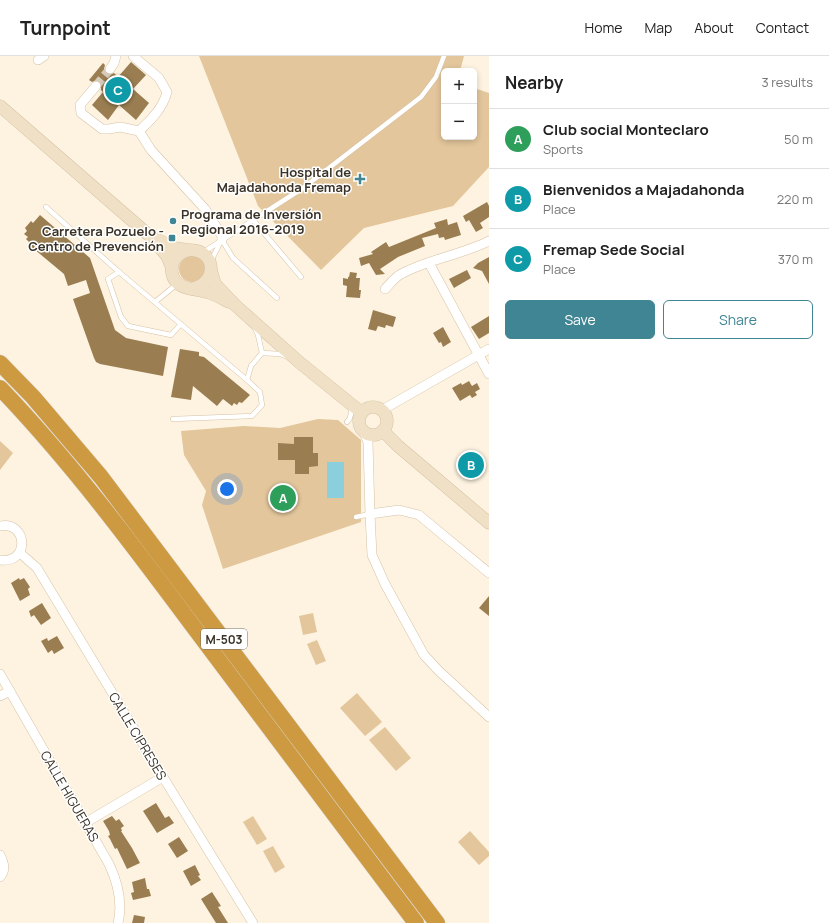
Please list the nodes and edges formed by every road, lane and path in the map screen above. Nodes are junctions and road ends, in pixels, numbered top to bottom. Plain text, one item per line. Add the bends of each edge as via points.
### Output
1 (133, 56) edge
2 (444, 56) edge
3 (96, 86) tunnel mouth
4 (0, 106) edge
5 (139, 131) junction
6 (46, 207) dead end
7 (253, 220) junction
8 (151, 237) junction
9 (222, 240) junction
10 (489, 241) edge
11 (188, 250) junction
12 (201, 253) junction
13 (429, 263) junction
14 (210, 267) junction
15 (172, 268) junction
16 (119, 272) junction
17 (302, 277) dead end
18 (177, 283) junction
19 (191, 289) junction
20 (385, 289) dead end
21 (277, 298) dead end
22 (155, 302) junction
23 (235, 305) junction
24 (249, 318) junction
25 (181, 324) junction
26 (489, 349) edge
27 (262, 353) junction
28 (478, 356) junction
29 (299, 362) junction
30 (0, 363) edge
31 (489, 374) edge
32 (248, 380) junction
33 (0, 388) edge
34 (0, 396) edge
35 (344, 398) junction
36 (382, 410) junction
37 (362, 413) junction
38 (172, 419) dead end
39 (32, 421) junction
40 (347, 422) dead end
41 (372, 434) junction
42 (370, 514) junction
43 (356, 517) dead end
44 (489, 523) edge
45 (0, 526) edge
46 (20, 553) junction
47 (0, 560) edge
48 (489, 573) edge
49 (0, 674) edge
50 (10, 691) junction
51 (0, 696) edge
52 (489, 717) edge
53 (163, 777) junction
54 (85, 823) junction
55 (0, 855) edge
56 (0, 877) edge
57 (118, 923) edge
58 (253, 923) edge
59 (416, 923) edge
60 (437, 923) edge

1 - 5 street via 159,78 167,92 164,102
2 - 7 lane via 436,77 421,96 302,188
3 - 5 street via 80,104 81,113 102,129 120,127
4 - 8 street
5 - 9 street via 151,150 205,209
6 - 16 lane
7 - 9 lane
7 - 17 lane
8 - 11 street via 175,248
8 - 15 street via 167,256
9 - 12 lane
9 - 14 lane
9 - 21 lane via 233,258
10 - 13 street
11 - 12 street
11 - 15 street via 177,256
12 - 14 street via 206,257
13 - 20 street via 400,275
13 - 28 street
14 - 19 street via 205,284
14 - 23 street via 215,284
15 - 18 street
16 - 22 lane
16 - 25 lane via 108,279 120,317 128,326 170,335
18 - 19 street
18 - 22 lane
19 - 23 street via 209,293
22 - 25 lane
23 - 24 street
24 - 27 lane via 258,335
24 - 29 street
25 - 32 lane
26 - 28 street
27 - 29 lane via 280,354
27 - 32 lane via 252,366
28 - 31 street
28 - 36 street
29 - 35 street
30 - 60 highway, M-503 via 101,477
32 - 38 lane via 260,392 262,406 252,416
33 - 39 highway, M-503
34 - 39 highway
35 - 37 street
35 - 40 lane via 351,413
36 - 37 street via 369,408
36 - 41 street via 387,423
37 - 41 street via 359,422
39 - 59 highway, M-503 via 141,556
41 - 42 street
41 - 44 street via 398,446
42 - 43 lane
42 - 48 street via 399,510 429,518
42 - 52 street via 372,555 424,655
45 - 46 street via 8,526 18,531 22,542
46 - 47 street via 11,560
46 - 53 street, CALLE CIPRESES via 38,568
49 - 50 street, CALLE HIGUERAS
50 - 51 street
50 - 54 street, CALLE HIGUERAS
53 - 54 street
53 - 58 street, CALLE CIPRESES
54 - 57 street, CALLE HIGUERAS via 115,877 120,905
55 - 56 street via 5,863

